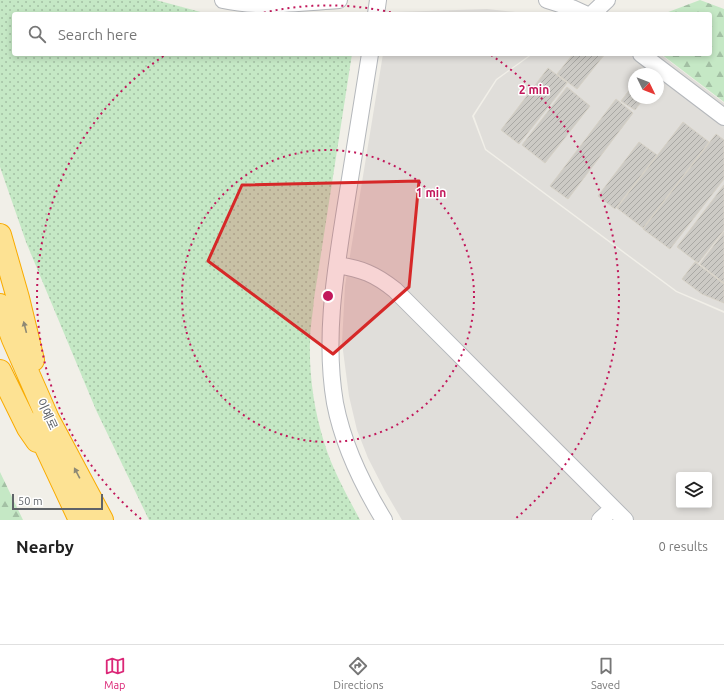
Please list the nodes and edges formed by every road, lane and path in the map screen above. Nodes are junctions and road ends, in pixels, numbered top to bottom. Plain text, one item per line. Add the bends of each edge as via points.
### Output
1 (223, 0) edge
2 (339, 0) edge
3 (378, 0) edge
4 (547, 0) edge
5 (607, 0) edge
6 (376, 12) edge
7 (581, 12) edge
8 (594, 12) edge
9 (370, 56) edge
10 (644, 56) edge
11 (724, 117) edge
12 (0, 236) edge
13 (337, 265) junction
14 (0, 305) edge
15 (0, 337) edge
16 (0, 371) edge
17 (48, 419) junction
18 (58, 474) junction
19 (613, 508) junction
20 (80, 520) edge
21 (102, 520) edge
22 (384, 520) edge
23 (600, 520) edge
24 (625, 520) edge

1 - 2 street via 262,4
3 - 6 street
4 - 7 street
5 - 8 street
9 - 13 street
10 - 11 street
17 -> 12 highway
13 - 19 street via 364,270 395,290
13 - 22 street via 330,342 335,404 354,464
14 - 17 highway, 이예로
15 - 18 highway, 이예로
16 - 18 highway via 28,428
21 -> 17 highway, 이예로
18 - 20 highway, 이예로
19 - 23 street
19 - 24 street

